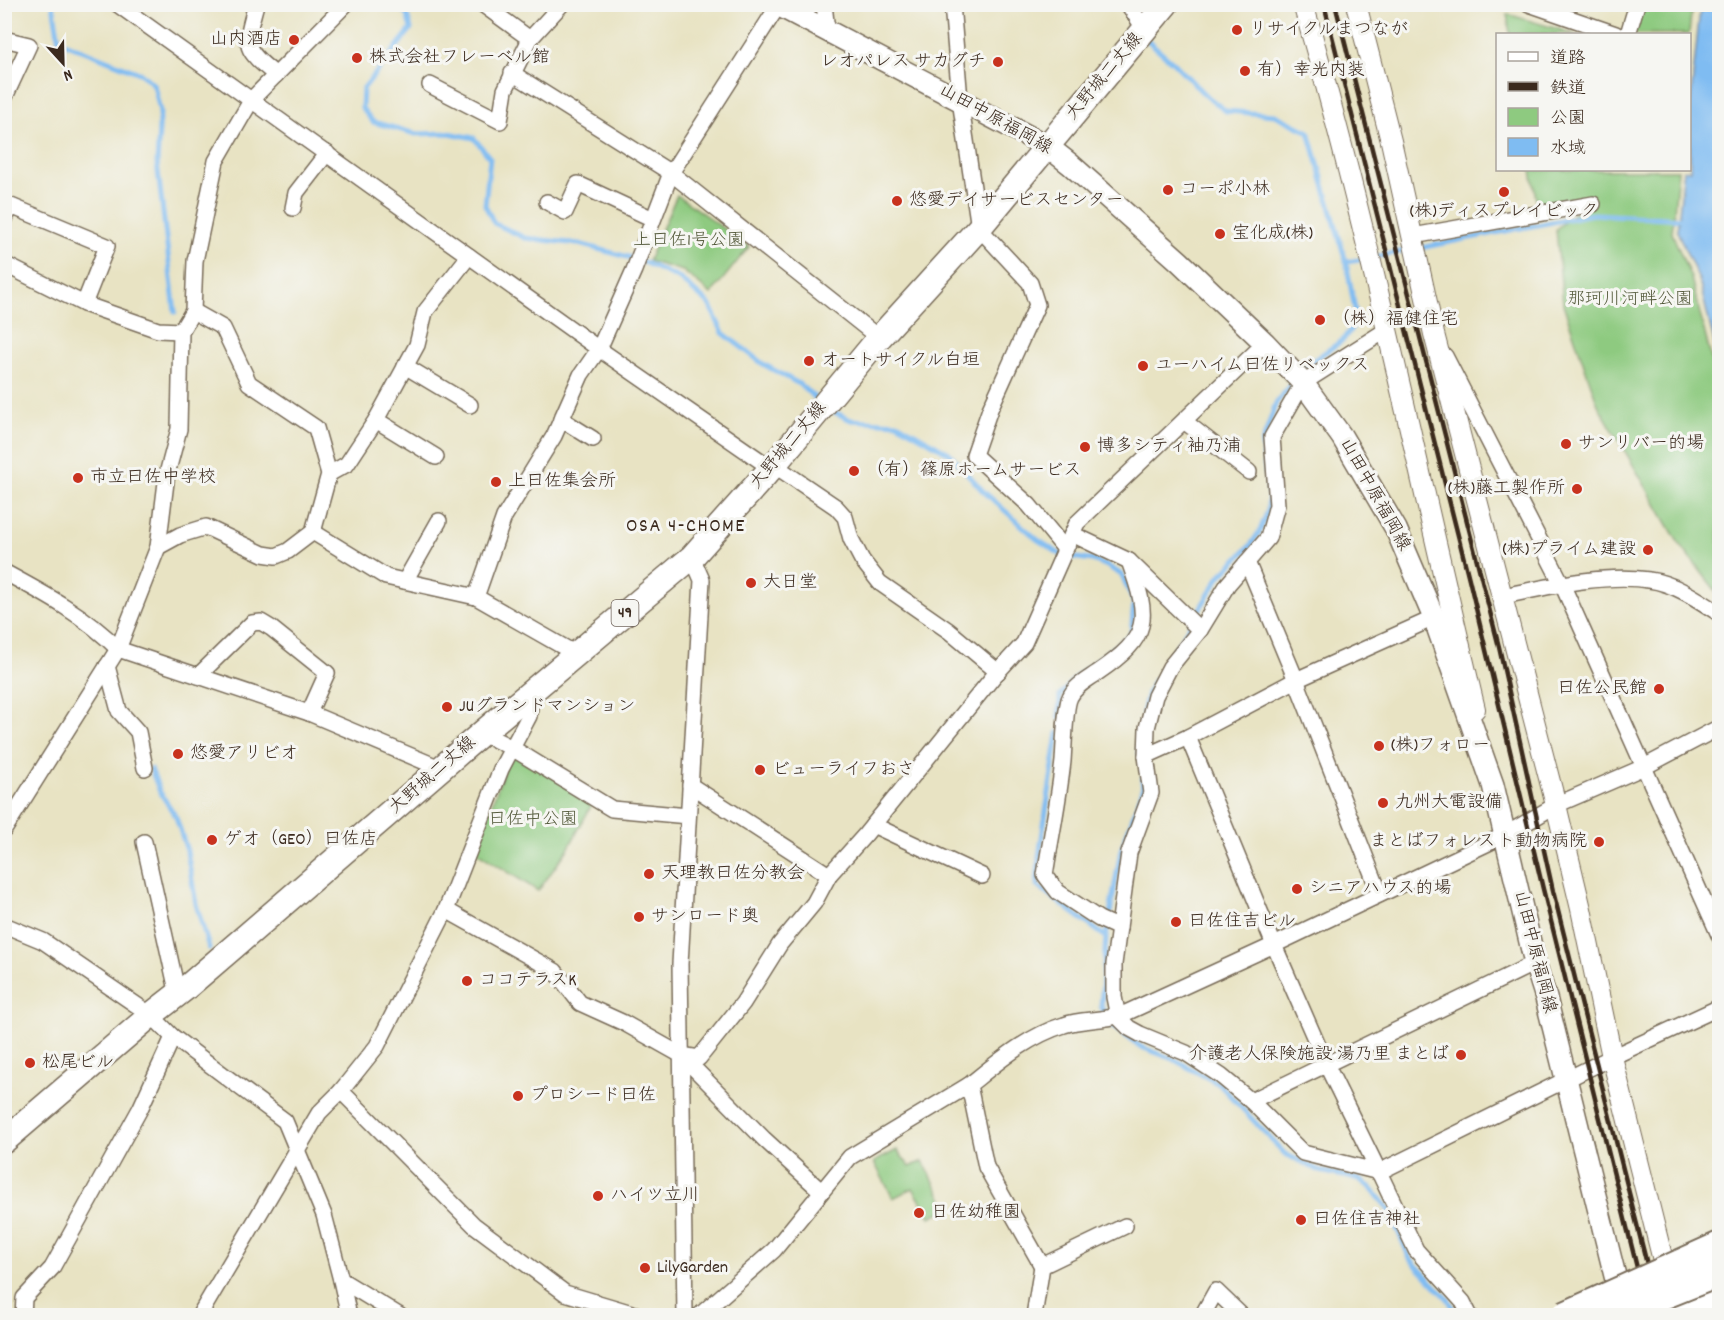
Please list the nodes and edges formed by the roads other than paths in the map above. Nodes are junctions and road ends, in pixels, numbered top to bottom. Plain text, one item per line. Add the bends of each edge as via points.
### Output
1 (117, 4) edge
2 (256, 4) edge
3 (346, 4) edge
4 (482, 4) edge
5 (562, 4) edge
6 (824, 4) edge
7 (952, 4) edge
8 (1128, 4) edge
9 (1166, 4) edge
10 (1303, 4) edge
11 (1356, 4) edge
12 (1529, 4) edge
13 (1637, 4) edge
14 (777, 5) edge
15 (1145, 30) junction
16 (827, 32) junction
17 (1614, 33) edge
18 (1628, 33) edge
19 (4, 39) edge
20 (530, 39) junction
21 (512, 73) junction
22 (276, 75) junction
23 (430, 85) dead end
24 (4, 99) edge
25 (252, 99) junction
26 (960, 100) junction
27 (1047, 146) junction
28 (327, 153) junction
29 (671, 173) junction
30 (547, 202) dead end
31 (1593, 204) dead end
32 (293, 208) dead end
33 (652, 219) junction
34 (4, 221) edge
35 (979, 228) junction
36 (1413, 236) junction
37 (469, 256) junction
38 (4, 264) edge
39 (84, 304) junction
40 (193, 311) junction
41 (1388, 329) junction
42 (181, 331) junction
43 (1434, 334) junction
44 (879, 338) junction
45 (1265, 343) junction
46 (599, 349) junction
47 (405, 366) junction
48 (1303, 383) junction
49 (470, 405) dead end
50 (561, 419) junction
51 (376, 420) junction
52 (1184, 421) junction
53 (593, 439) dead end
54 (436, 457) dead end
55 (773, 466) junction
56 (1249, 472) dead end
57 (329, 474) junction
58 (439, 521) dead end
59 (313, 532) junction
60 (1072, 534) junction
61 (158, 547) junction
62 (1065, 549) junction
63 (692, 557) junction
64 (1129, 561) junction
65 (1247, 562) junction
66 (4, 572) edge
67 (405, 581) junction
68 (1562, 584) junction
69 (1503, 596) junction
70 (476, 597) junction
71 (1719, 614) edge
72 (1434, 618) junction
73 (1200, 630) junction
74 (118, 649) junction
75 (576, 654) junction
76 (107, 666) junction
77 (998, 672) junction
78 (198, 676) junction
79 (1296, 680) junction
80 (532, 692) junction
81 (309, 713) junction
82 (1718, 730) edge
83 (482, 733) junction
84 (1188, 736) junction
85 (512, 748) junction
86 (1146, 756) junction
87 (1644, 767) junction
88 (145, 768) dead end
89 (442, 769) junction
90 (690, 785) junction
91 (1493, 785) junction
92 (1556, 805) junction
93 (688, 816) junction
94 (873, 825) junction
95 (4, 830) edge
96 (1505, 835) junction
97 (144, 842) dead end
98 (829, 875) junction
99 (982, 876) dead end
100 (1380, 894) junction
101 (446, 910) junction
102 (4, 927) edge
103 (1119, 928) junction
104 (1719, 937) edge
105 (1274, 945) junction
106 (1535, 963) junction
107 (178, 995) junction
108 (1719, 1007) edge
109 (151, 1015) junction
110 (1118, 1017) junction
111 (173, 1037) junction
112 (681, 1054) junction
113 (1612, 1057) junction
114 (1326, 1064) junction
115 (1566, 1081) junction
116 (969, 1084) junction
117 (341, 1091) junction
118 (1251, 1101) junction
119 (4, 1141) edge
120 (297, 1148) junction
121 (1379, 1172) junction
122 (821, 1191) junction
123 (1125, 1226) dead end
124 (1719, 1246) edge
125 (1042, 1266) junction
126 (1719, 1272) edge
127 (341, 1280) junction
128 (1719, 1303) edge
129 (700, 1315) edge
130 (23, 1316) edge
131 (199, 1316) edge
132 (350, 1316) edge
133 (400, 1316) edge
134 (642, 1316) edge
135 (685, 1316) edge
136 (1034, 1316) edge
137 (1202, 1316) edge
138 (1242, 1316) edge
139 (1470, 1316) edge
140 (1565, 1316) edge
141 (1610, 1316) edge
142 (1624, 1316) edge
143 (1677, 1316) edge
144 (1688, 1316) edge

1 - 25 street
2 - 22 street via 247,44 254,58
3 - 22 street
4 - 20 street
5 - 20 street
6 - 16 street
7 - 26 street
8 - 15 street
9 - 15 main road, 大野城二丈線 / 49
10 - 41 street
11 - 36 street
12 - 17 street
13 - 18 street
14 - 16 main road, 山田中原福岡線
14 - 29 street
15 - 27 main road, 大野城二丈線 / 49
16 - 26 main road, 山田中原福岡線
19 - 24 street via 29,45
20 - 21 street
21 - 23 street via 500,121
21 - 29 street
22 - 25 street
25 - 28 street
25 - 40 street via 216,161 195,261
26 - 27 main road, 山田中原福岡線
26 - 35 street
27 - 35 main road, 大野城二丈線 / 49
27 - 45 main road, 山田中原福岡線 via 1179,261
28 - 32 street via 296,193
28 - 37 street
29 - 33 street
29 - 44 street
30 - 33 street via 565,212 578,184
31 - 36 street
33 - 46 street via 637,264
34 - 39 street via 11,206 107,246
35 - 44 main road, 大野城二丈線 / 49
35 - 62 street via 1030,283 1037,305 990,409 974,455 1029,505
36 - 43 street
37 - 46 street
37 - 47 street via 424,312 417,345
38 - 39 street
39 - 42 street via 158,330
40 - 42 street
40 - 57 street via 223,328 249,383 316,428
41 - 48 street
41 - 91 street
42 - 61 street via 179,429 167,474
43 - 68 street
43 - 69 street
44 - 55 main road, 大野城二丈線 / 49
45 - 48 main road, 山田中原福岡線
45 - 52 street
46 - 50 street via 581,375
46 - 55 street
47 - 49 street
47 - 51 street
48 - 65 street via 1272,437 1277,505 1268,538
48 - 72 main road, 山田中原福岡線 via 1342,437 1396,529
50 - 53 street
50 - 70 street via 504,517
51 - 54 street
51 - 57 street via 347,464
52 - 56 street
52 - 60 street via 1077,523
55 - 63 main road, 大野城二丈線 / 49
55 - 77 street via 836,507 845,517 862,560 880,584 949,631
57 - 59 street
58 - 67 street
59 - 61 street via 276,556 263,554 206,527
59 - 67 street via 386,577
60 - 62 street
60 - 64 street
61 - 74 street
62 - 77 street via 1024,643
63 - 75 main road, 大野城二丈線 / 49
63 - 90 street via 702,580
64 - 73 street
64 - 103 street via 1143,616 1137,637 1122,656 1079,685 1069,698 1045,875 1058,892
65 - 73 street via 1228,584
65 - 79 street
66 - 74 street via 51,597
67 - 70 street
68 - 69 street
68 - 71 street via 1612,578 1651,580 1682,592
68 - 87 street
69 - 92 street
70 - 75 street
72 - 79 street
72 - 91 main road, 山田中原福岡線
73 - 86 street via 1170,667 1155,696 1147,728
74 - 76 street
74 - 78 street
75 - 80 main road, 大野城二丈線 / 49
76 - 88 street via 119,711 138,732
76 - 95 street
77 - 94 street
78 - 81 street
78 - 81 street via 252,623 261,622 327,673
79 - 84 street
79 - 100 street
80 - 83 main road, 大野城二丈線 / 49
80 - 85 street via 529,716
81 - 89 street
82 - 87 street
83 - 85 street
83 - 89 main road, 大野城二丈線 / 49
84 - 86 street
84 - 105 street
85 - 93 street via 612,809
85 - 101 street
86 - 103 street via 1151,793 1129,853
87 - 92 street
87 - 104 street
89 - 107 main road, 大野城二丈線 / 49
90 - 93 street
90 - 98 street
91 - 96 main road, 山田中原福岡線
92 - 96 street
92 - 113 street
93 - 112 street via 680,964
94 - 98 street
94 - 99 street
96 - 100 street
96 - 106 main road, 山田中原福岡線
97 - 107 street
98 - 112 street via 814,903 780,944 743,1003 699,1058
100 - 105 street
101 - 112 street via 555,971 580,1003
101 - 117 street via 377,1046
102 - 109 street via 43,940
103 - 110 street via 1114,964
105 - 110 street
105 - 114 street
106 - 114 street
106 - 115 main road, 山田中原福岡線
107 - 109 main road, 大野城二丈線 / 49
108 - 113 street
109 - 111 street
109 - 119 main road, 大野城二丈線 / 49
110 - 116 street via 1065,1024 1035,1037
110 - 118 street via 1140,1035 1186,1053
111 - 120 street via 285,1121
111 - 130 street via 140,1109 52,1268 24,1298
112 - 122 street
112 - 135 street
113 - 115 street
113 - 143 street
114 - 118 street
114 - 121 street
115 - 121 street
115 - 142 main road, 山田中原福岡線
116 - 122 street via 850,1157
116 - 125 street via 986,1167
117 - 120 street via 319,1113
117 - 134 street via 474,1225 538,1273 565,1293
118 - 121 street via 1303,1153
120 - 127 street via 324,1215
120 - 131 street
121 - 139 street via 1416,1250
122 - 129 street via 774,1250
123 - 125 street
124 - 140 highway, bridge
125 - 136 street
126 - 141 highway, bridge
127 - 132 street
127 - 133 street
128 - 144 highway
137 - 138 street via 1216,1291

